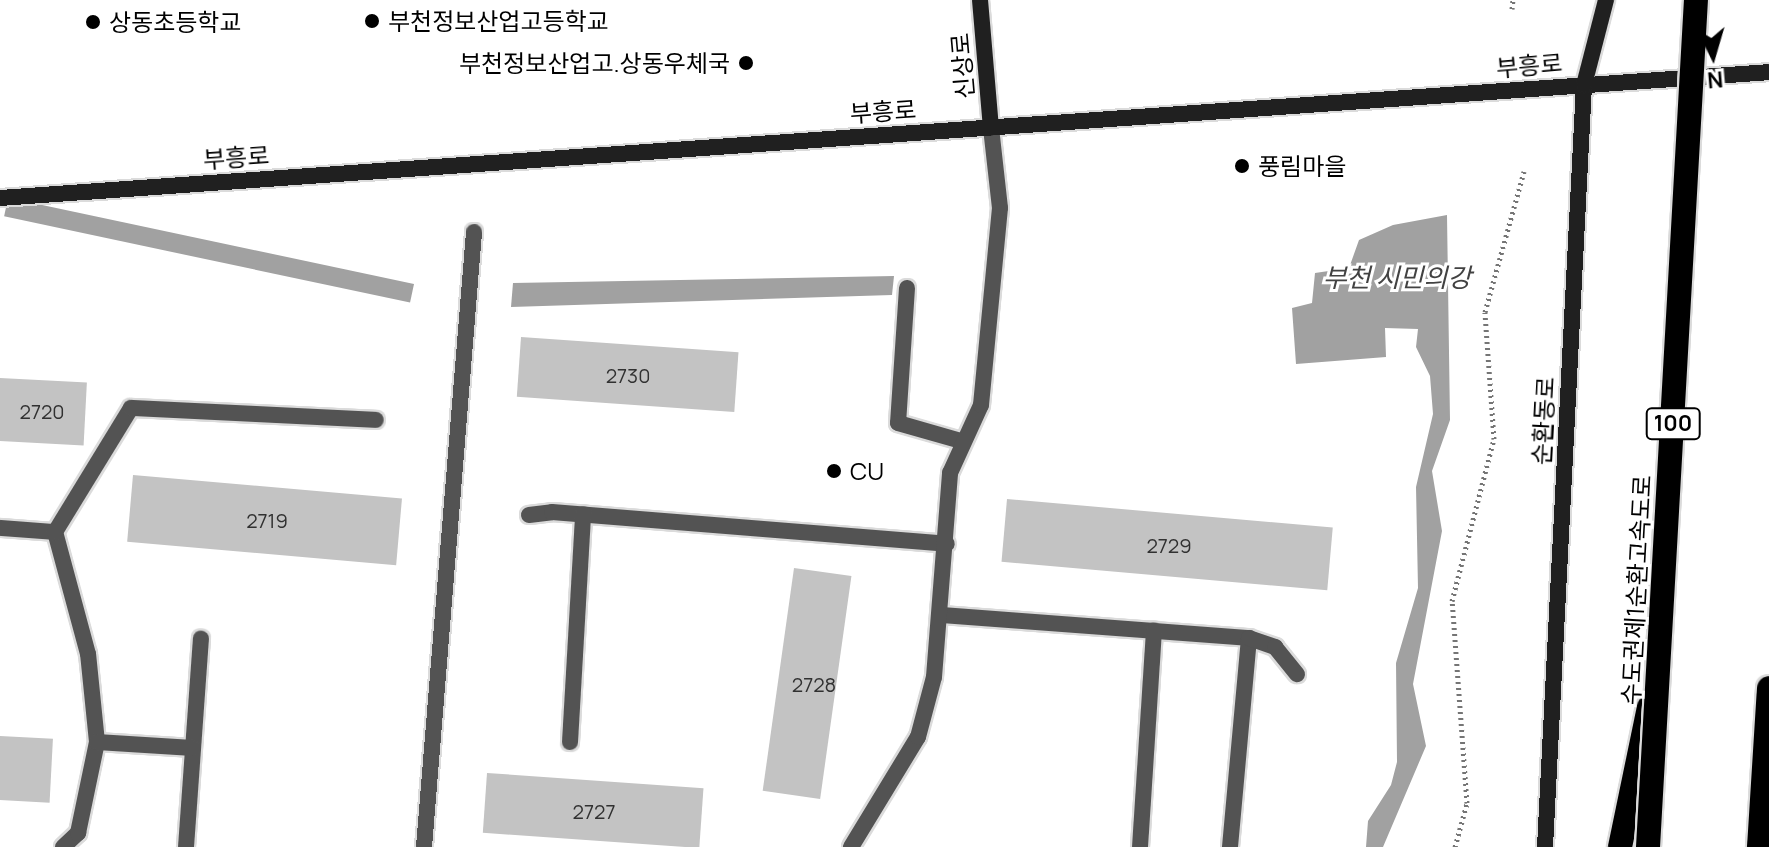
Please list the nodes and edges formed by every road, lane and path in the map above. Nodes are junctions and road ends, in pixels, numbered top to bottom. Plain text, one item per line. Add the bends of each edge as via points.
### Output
1 (980, 0) edge
2 (1513, 0) edge
3 (1606, 0) edge
4 (1696, 0) edge
5 (1512, 9) dead end
6 (1769, 72) edge
7 (1584, 85) junction
8 (991, 128) junction
9 (1524, 171) dead end
10 (0, 198) edge
11 (474, 232) dead end
12 (907, 288) dead end
13 (376, 420) dead end
14 (961, 441) junction
15 (583, 514) junction
16 (529, 515) dead end
17 (0, 528) edge
18 (55, 532) junction
19 (947, 544) junction
20 (943, 615) junction
21 (1154, 630) junction
22 (1249, 638) junction
23 (201, 639) dead end
24 (1661, 646) junction
25 (1297, 674) dead end
26 (1769, 688) edge
27 (97, 742) junction
28 (570, 742) dead end
29 (193, 748) junction
30 (63, 847) edge
31 (186, 847) edge
32 (424, 847) edge
33 (851, 847) edge
34 (1140, 847) edge
35 (1230, 847) edge
36 (1455, 847) edge
37 (1545, 847) edge
38 (1620, 847) edge
39 (1648, 847) edge
40 (1759, 847) edge

1 - 8 street, 신상로
2 - 5 path
3 - 7 street, 순환동로
4 - 24 highway, 수도권제1순환고속도로 / 100, bridge
6 - 7 street, 부흥로
7 - 8 street, 부흥로
7 - 37 street, 순환동로
8 - 10 street, 부흥로
8 - 14 street via 999,223 981,405
9 - 36 path via 1485,312 1494,439 1452,601 1467,803
11 - 32 street
12 - 14 street via 898,423
13 - 18 street via 131,408
14 - 19 street via 950,473
15 - 16 street
15 - 19 street
15 - 28 street
17 - 18 street
18 - 27 street via 88,654
19 - 20 street
20 - 21 street
20 - 33 street via 918,737
21 - 22 street
21 - 34 street
22 - 25 street via 1275,647
22 - 35 street
23 - 29 street
24 - 38 highway, bridge
24 - 39 highway, 수도권제1순환고속도로 / 100, bridge
26 - 40 highway
27 - 29 street
27 - 30 street via 78,833
29 - 31 street

